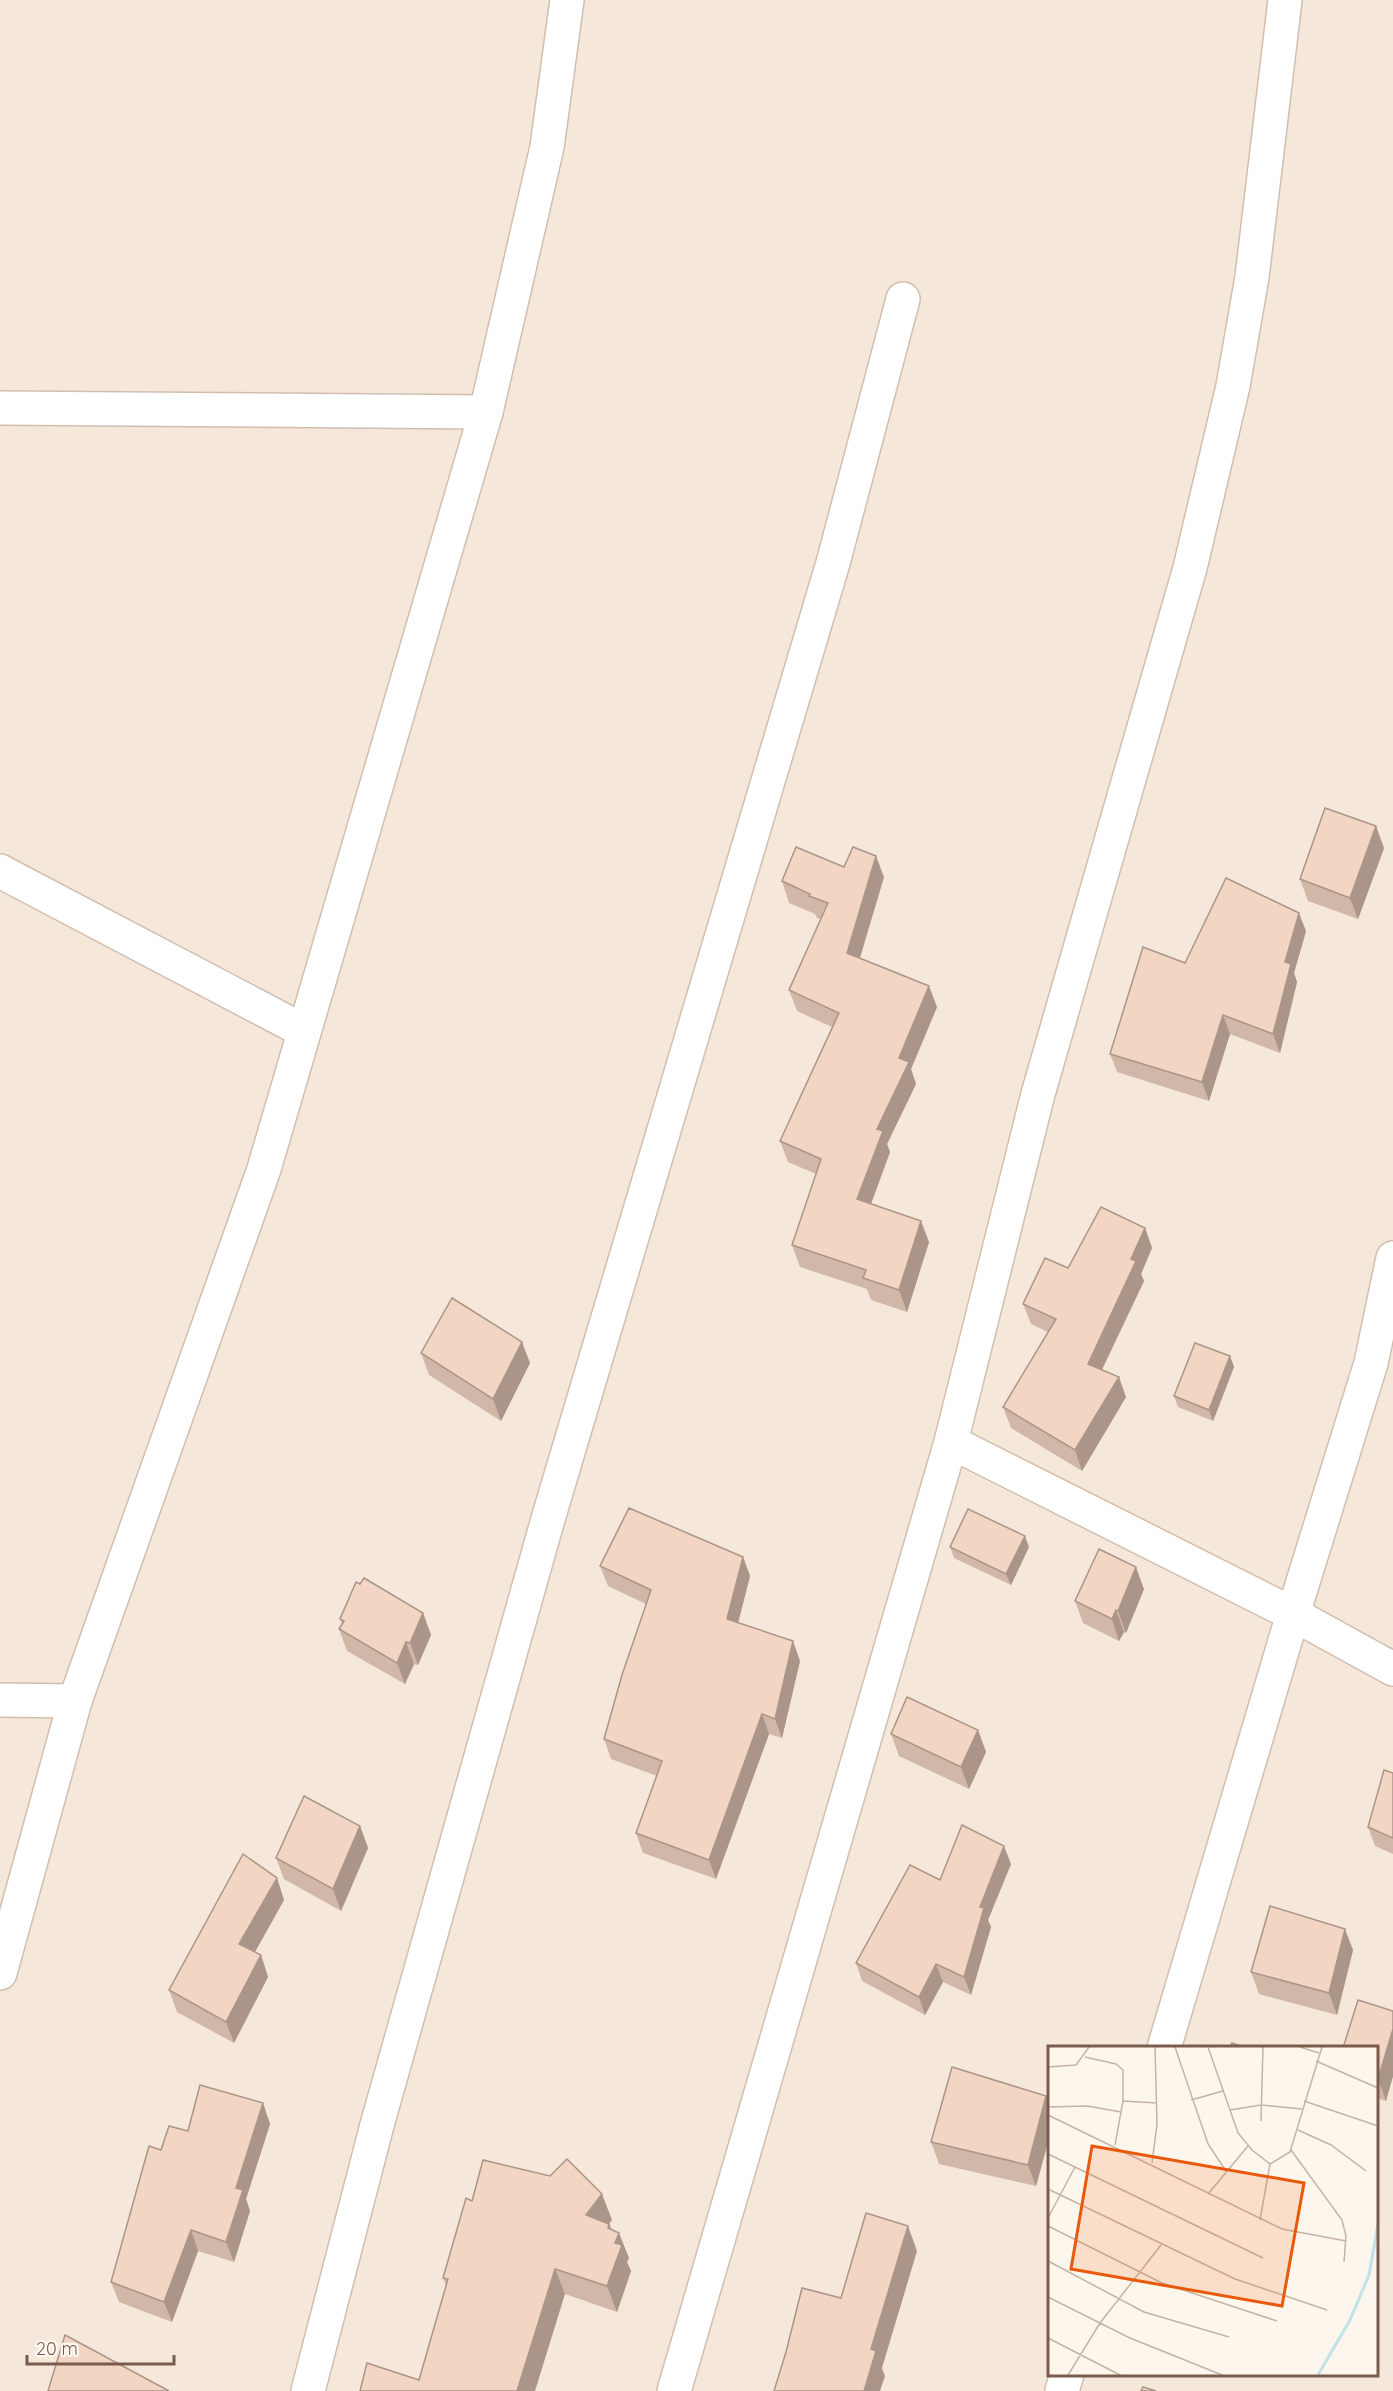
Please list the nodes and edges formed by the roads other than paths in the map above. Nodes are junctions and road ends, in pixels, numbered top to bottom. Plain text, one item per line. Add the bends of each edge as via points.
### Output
1 (567, 0) edge
2 (1285, 0) edge
3 (903, 299) dead end
4 (0, 408) edge
5 (486, 412) junction
6 (5, 882) edge
7 (304, 1031) junction
8 (1393, 1258) edge
9 (951, 1443) junction
10 (1293, 1614) junction
11 (1393, 1669) edge
12 (0, 1700) edge
13 (75, 1701) junction
14 (0, 1973) edge
15 (1165, 2046) edge
16 (1066, 2376) edge
17 (308, 2391) edge
18 (675, 2391) edge
19 (1062, 2391) edge

1 - 5 street via 547,147
2 - 9 street via 1251,277 1233,386 1190,568 1038,1094
3 - 17 street via 833,563 545,1531 377,2125
4 - 5 street
5 - 7 street
6 - 7 street
7 - 13 street via 264,1169
8 - 10 street via 1371,1363
9 - 10 street
9 - 18 street
10 - 11 street
10 - 15 street
12 - 13 street
13 - 14 street
16 - 19 street

